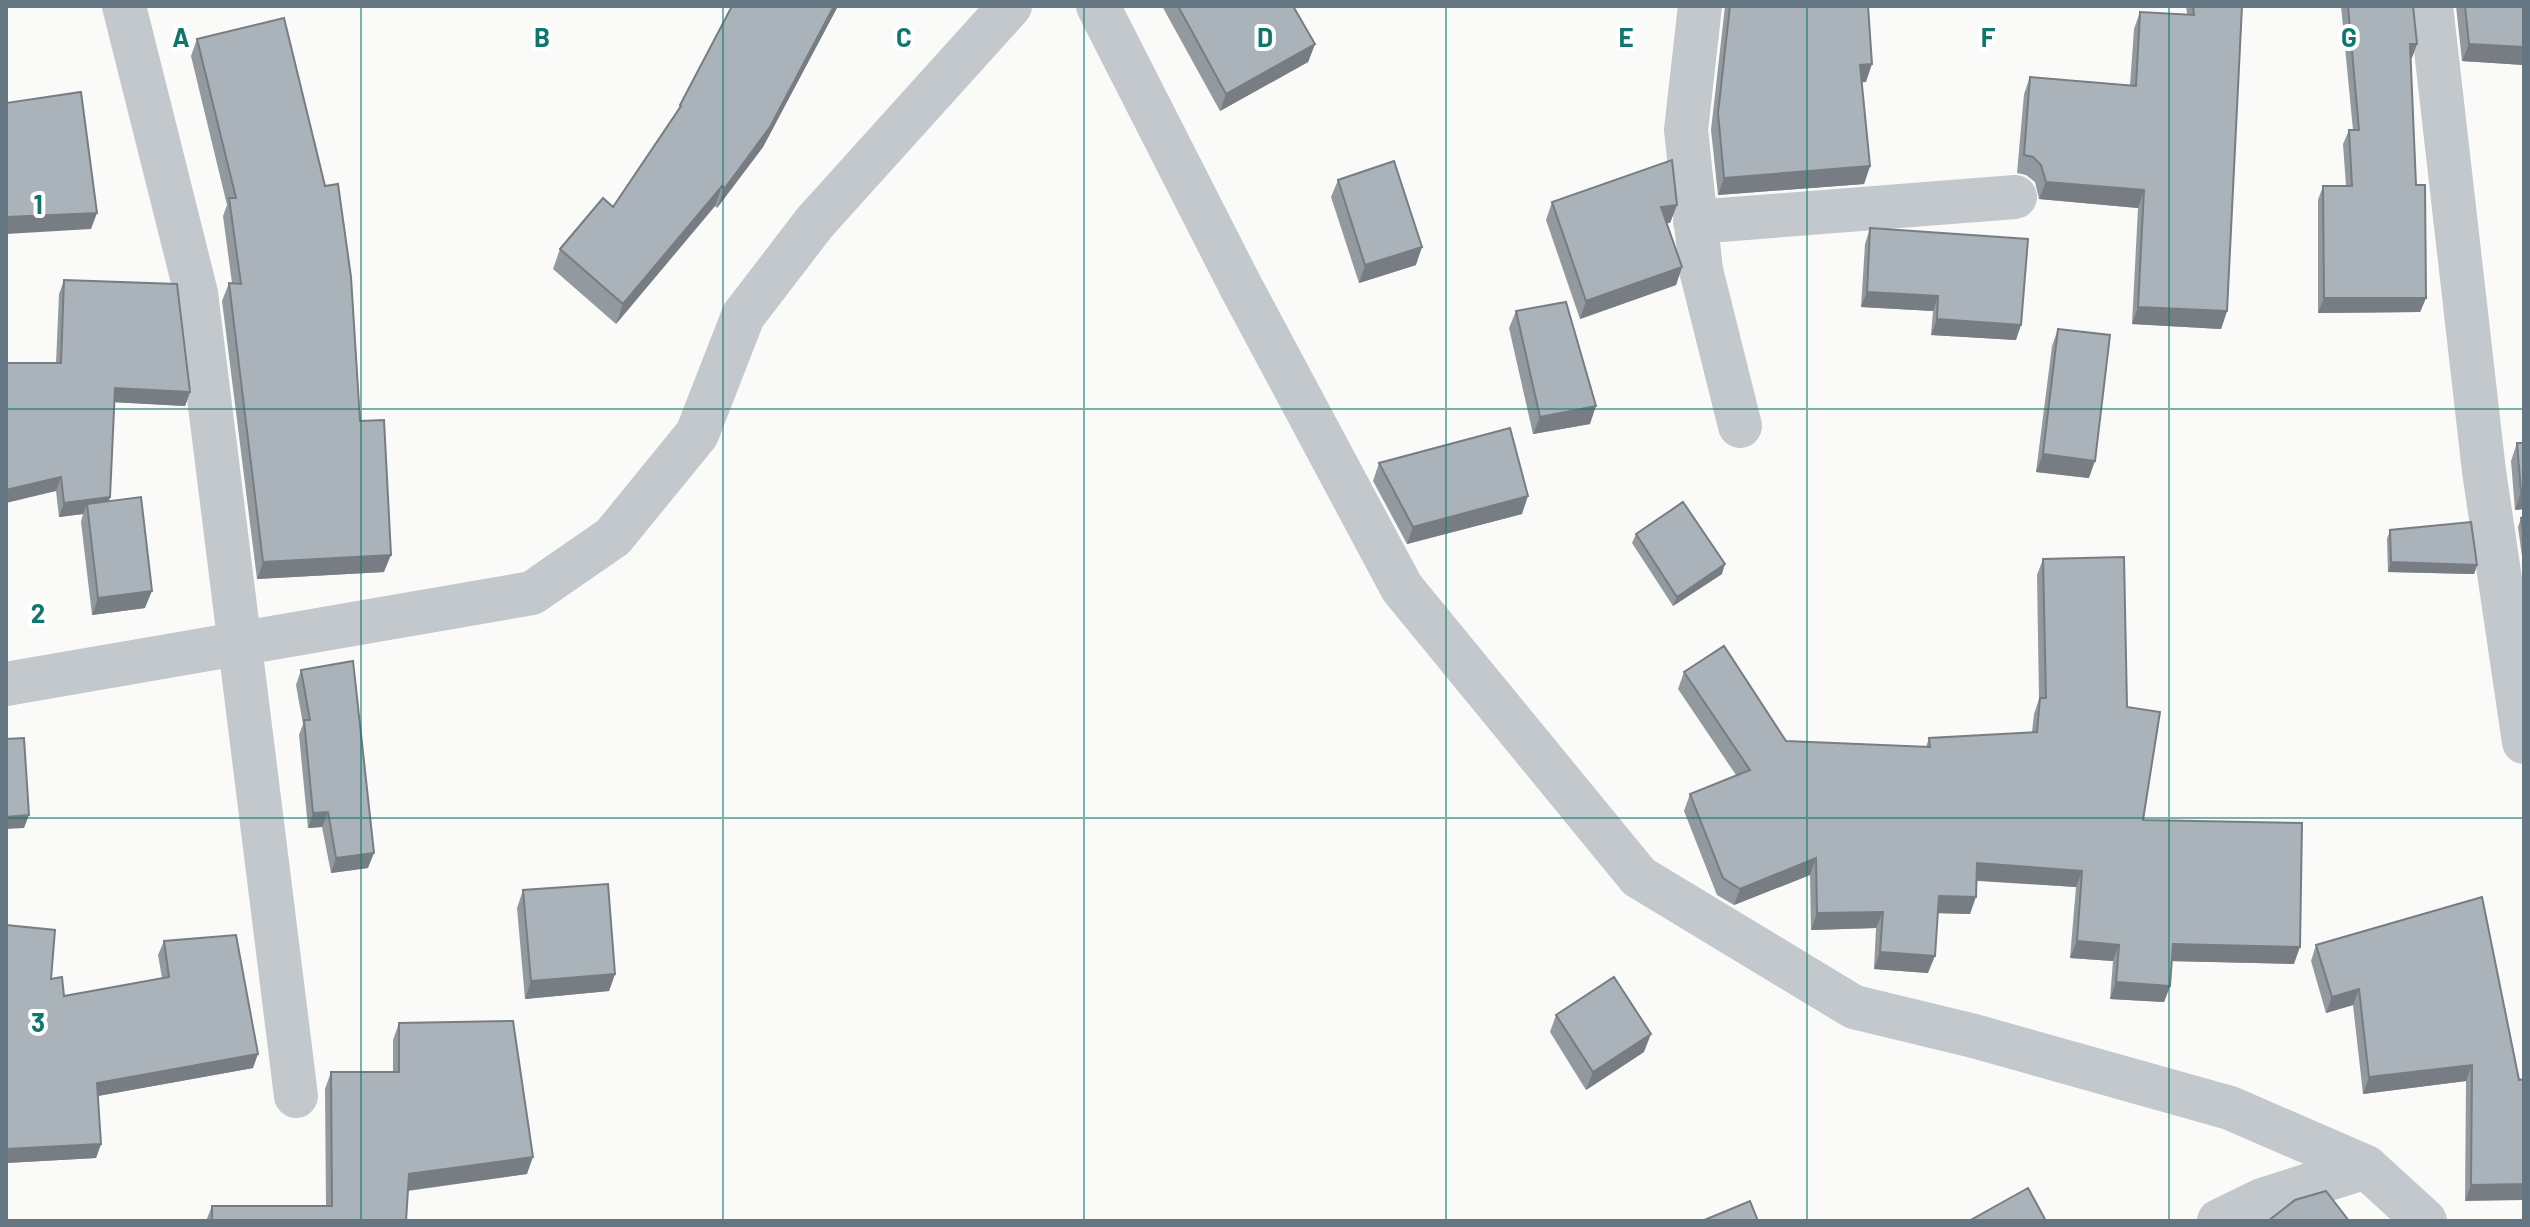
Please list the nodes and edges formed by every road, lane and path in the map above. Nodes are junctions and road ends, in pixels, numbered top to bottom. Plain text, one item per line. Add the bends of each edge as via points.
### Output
1 (124, 6) edge
2 (1010, 6) edge
3 (1098, 6) edge
4 (1700, 6) edge
5 (2431, 6) edge
6 (2015, 197) dead end
7 (1695, 222) junction
8 (1740, 426) dead end
9 (241, 644) junction
10 (6, 684) edge
11 (2524, 742) edge
12 (296, 1096) dead end
13 (2366, 1167) junction
14 (2219, 1221) edge
15 (2425, 1221) edge

1 - 9 street via 196,293
2 - 9 street via 815,222 743,316 697,434 613,537 532,593
3 - 13 street via 1402,588 1639,877 1854,1007 2230,1108
4 - 7 street via 1686,130
5 - 11 street via 2484,471
6 - 7 street
7 - 8 street via 1701,270
9 - 10 street
9 - 12 street
13 - 14 street via 2262,1200
13 - 15 street

